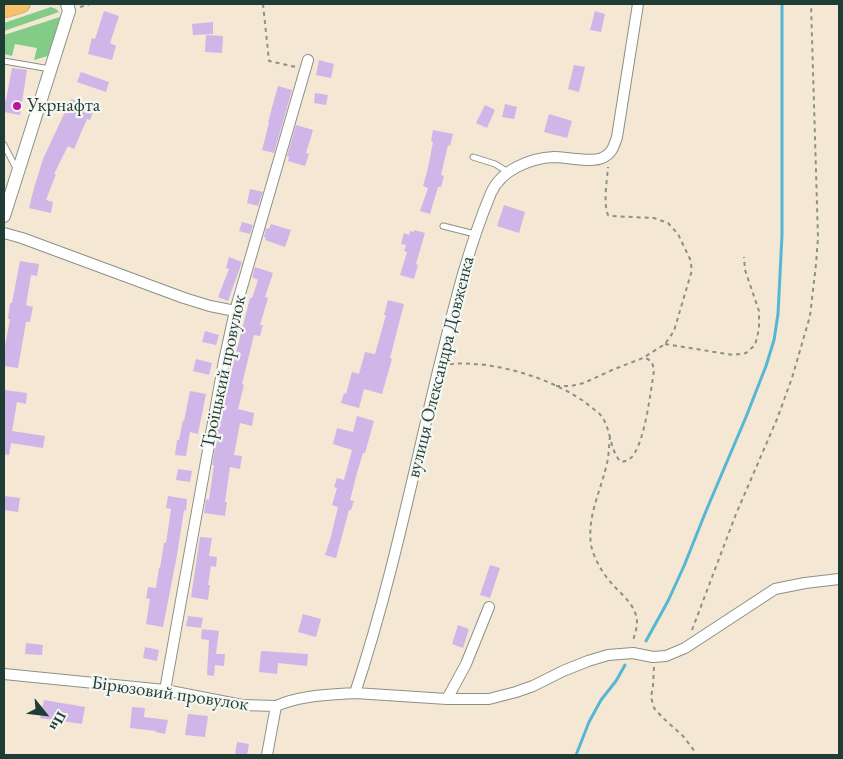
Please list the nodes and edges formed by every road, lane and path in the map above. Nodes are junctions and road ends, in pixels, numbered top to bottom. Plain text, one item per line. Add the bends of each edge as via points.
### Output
1 (22, 4) edge
2 (67, 4) edge
3 (90, 4) edge
4 (263, 4) edge
5 (638, 4) edge
6 (811, 4) edge
7 (81, 7) dead end
8 (4, 9) edge
9 (4, 61) edge
10 (306, 64) joint
11 (51, 69) junction
12 (4, 145) edge
13 (612, 151) junction
14 (473, 157) dead end
15 (18, 170) junction
16 (508, 173) junction
17 (4, 216) edge
18 (443, 226) dead end
19 (4, 233) edge
20 (475, 234) junction
21 (744, 257) dead end
22 (235, 311) junction
23 (665, 344) junction
24 (643, 358) junction
25 (438, 369) junction
26 (556, 386) junction
27 (610, 435) junction
28 (839, 579) edge
29 (489, 607) dead end
30 (685, 648) junction
31 (633, 653) junction
32 (653, 657) junction
33 (4, 674) edge
34 (165, 690) junction
35 (355, 693) junction
36 (447, 699) junction
37 (276, 706) junction
38 (267, 755) edge
39 (696, 755) edge

1 - 8 highway
2 - 11 street via 69,11
3 - 7 path
4 - 10 path via 269,61
5 - 13 street
6 - 30 path via 818,238 810,316 777,419 736,514
9 - 11 lane
10 - 22 street, Троїцький провулок
11 - 15 street
12 - 15 lane
13 - 16 street, вулиця Олександра Довженка via 600,159 540,159
13 - 23 path via 607,172 608,215 654,218 668,223 678,234 690,259 690,278 674,331
14 - 16 lane via 495,164
15 - 17 street
16 - 20 street, вулиця Олександра Довженка via 492,191
18 - 20 lane
19 - 22 street via 184,298
20 - 25 street, вулиця Олександра Довженка
21 - 23 path via 759,312 755,345 746,353 733,355
22 - 34 street, Троїцький провулок
23 - 24 path
24 - 26 path via 584,383
24 - 27 path via 653,365 652,384 639,443 627,461 618,459
25 - 26 path via 450,364 484,365 534,376
25 - 35 street, вулиця Олександра Довженка via 386,589
26 - 27 path via 600,414
27 - 31 path via 607,463 590,529 592,547 599,564 636,615
28 - 30 street via 775,589
29 - 36 street via 466,664
30 - 32 street via 666,656
31 - 32 street
31 - 36 street via 588,660 533,686 489,699
32 - 39 path via 651,697 654,708 684,736
33 - 34 street, Бірюзовий провулок
34 - 37 street, Бірюзовий провулок via 242,705
35 - 36 street
35 - 37 street via 307,696
37 - 38 street

